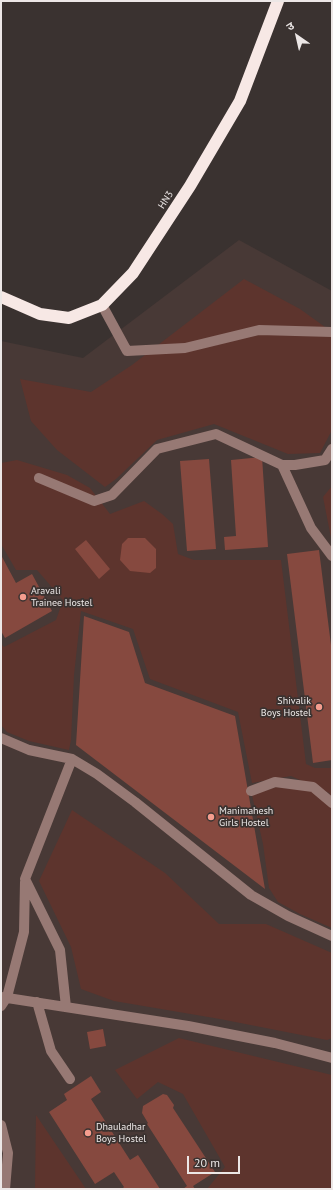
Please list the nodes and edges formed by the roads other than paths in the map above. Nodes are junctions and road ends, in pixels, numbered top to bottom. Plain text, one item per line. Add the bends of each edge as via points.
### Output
1 (278, 1) edge
2 (1, 297) edge
3 (102, 305) junction
4 (332, 332) edge
5 (332, 449) edge
6 (282, 465) junction
7 (39, 478) dead end
8 (332, 556) edge
9 (1, 738) edge
10 (72, 759) junction
11 (251, 791) dead end
12 (332, 803) edge
13 (26, 879) junction
14 (332, 936) edge
15 (4, 997) edge
16 (37, 1002) junction
17 (1, 1006) edge
18 (66, 1007) junction
19 (332, 1058) edge
20 (70, 1078) dead end
21 (1, 1125) edge
22 (5, 1189) edge

1 - 3 highway, HN3 via 240,101 190,186 133,272
2 - 3 highway, HN3 via 40,314 69,318
3 - 4 street via 127,351 185,348 258,330
5 - 6 street via 325,460
6 - 7 street via 216,434 157,449 112,495 94,501
6 - 8 street via 311,528
9 - 10 street via 30,750
10 - 13 street
10 - 14 street via 135,802 250,895
11 - 12 street via 275,782 313,786
13 - 15 street via 24,932
13 - 18 street via 60,950
15 - 16 street
15 - 17 street
16 - 18 street
16 - 20 street via 51,1051
18 - 19 street via 188,1026
21 - 22 street via 8,1153

